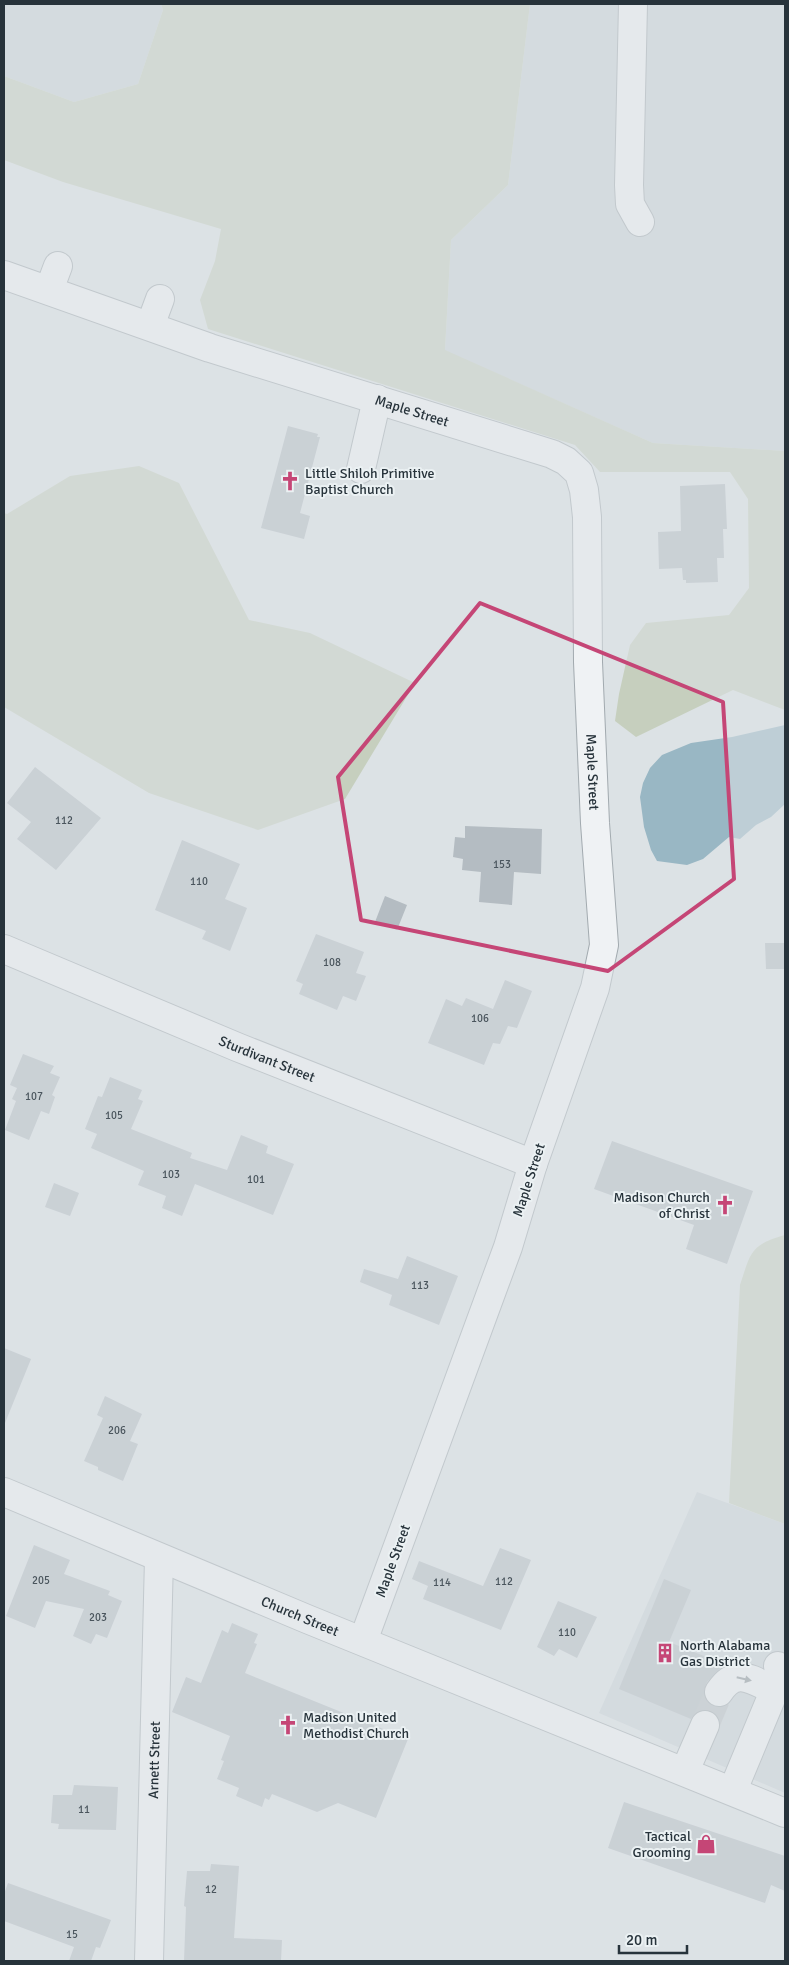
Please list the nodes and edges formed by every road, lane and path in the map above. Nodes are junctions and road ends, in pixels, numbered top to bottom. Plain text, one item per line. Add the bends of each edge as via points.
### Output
1 (633, 4) edge
2 (640, 222) dead end
3 (4, 275) edge
4 (160, 299) dead end
5 (150, 326) junction
6 (377, 399) junction
7 (361, 469) dead end
8 (4, 949) edge
9 (533, 1164) junction
10 (4, 1492) edge
11 (159, 1558) junction
12 (363, 1641) junction
13 (719, 1692) tunnel mouth
14 (705, 1724) tunnel mouth
15 (685, 1771) junction
16 (733, 1790) junction
17 (785, 1812) edge
18 (149, 1961) edge

1 - 2 street via 628,185 630,204
3 - 5 street, Maple Street via 53,278
4 - 5 street
5 - 6 street, Maple Street via 210,348
6 - 7 street
6 - 9 street, Maple Street via 552,454 579,473 584,490 588,517 588,662 594,804 604,945 595,988
8 - 9 street, Sturdivant Street via 236,1047
9 - 12 street, Maple Street via 508,1247 376,1580
10 - 11 street, Church Street
11 - 12 street, Church Street
11 - 18 street, Arnett Street
12 - 15 street, Church Street
13 -> 16 street via 731,1678 776,1678
14 - 15 street
15 - 16 street, Church Street
16 - 17 street, Church Street

